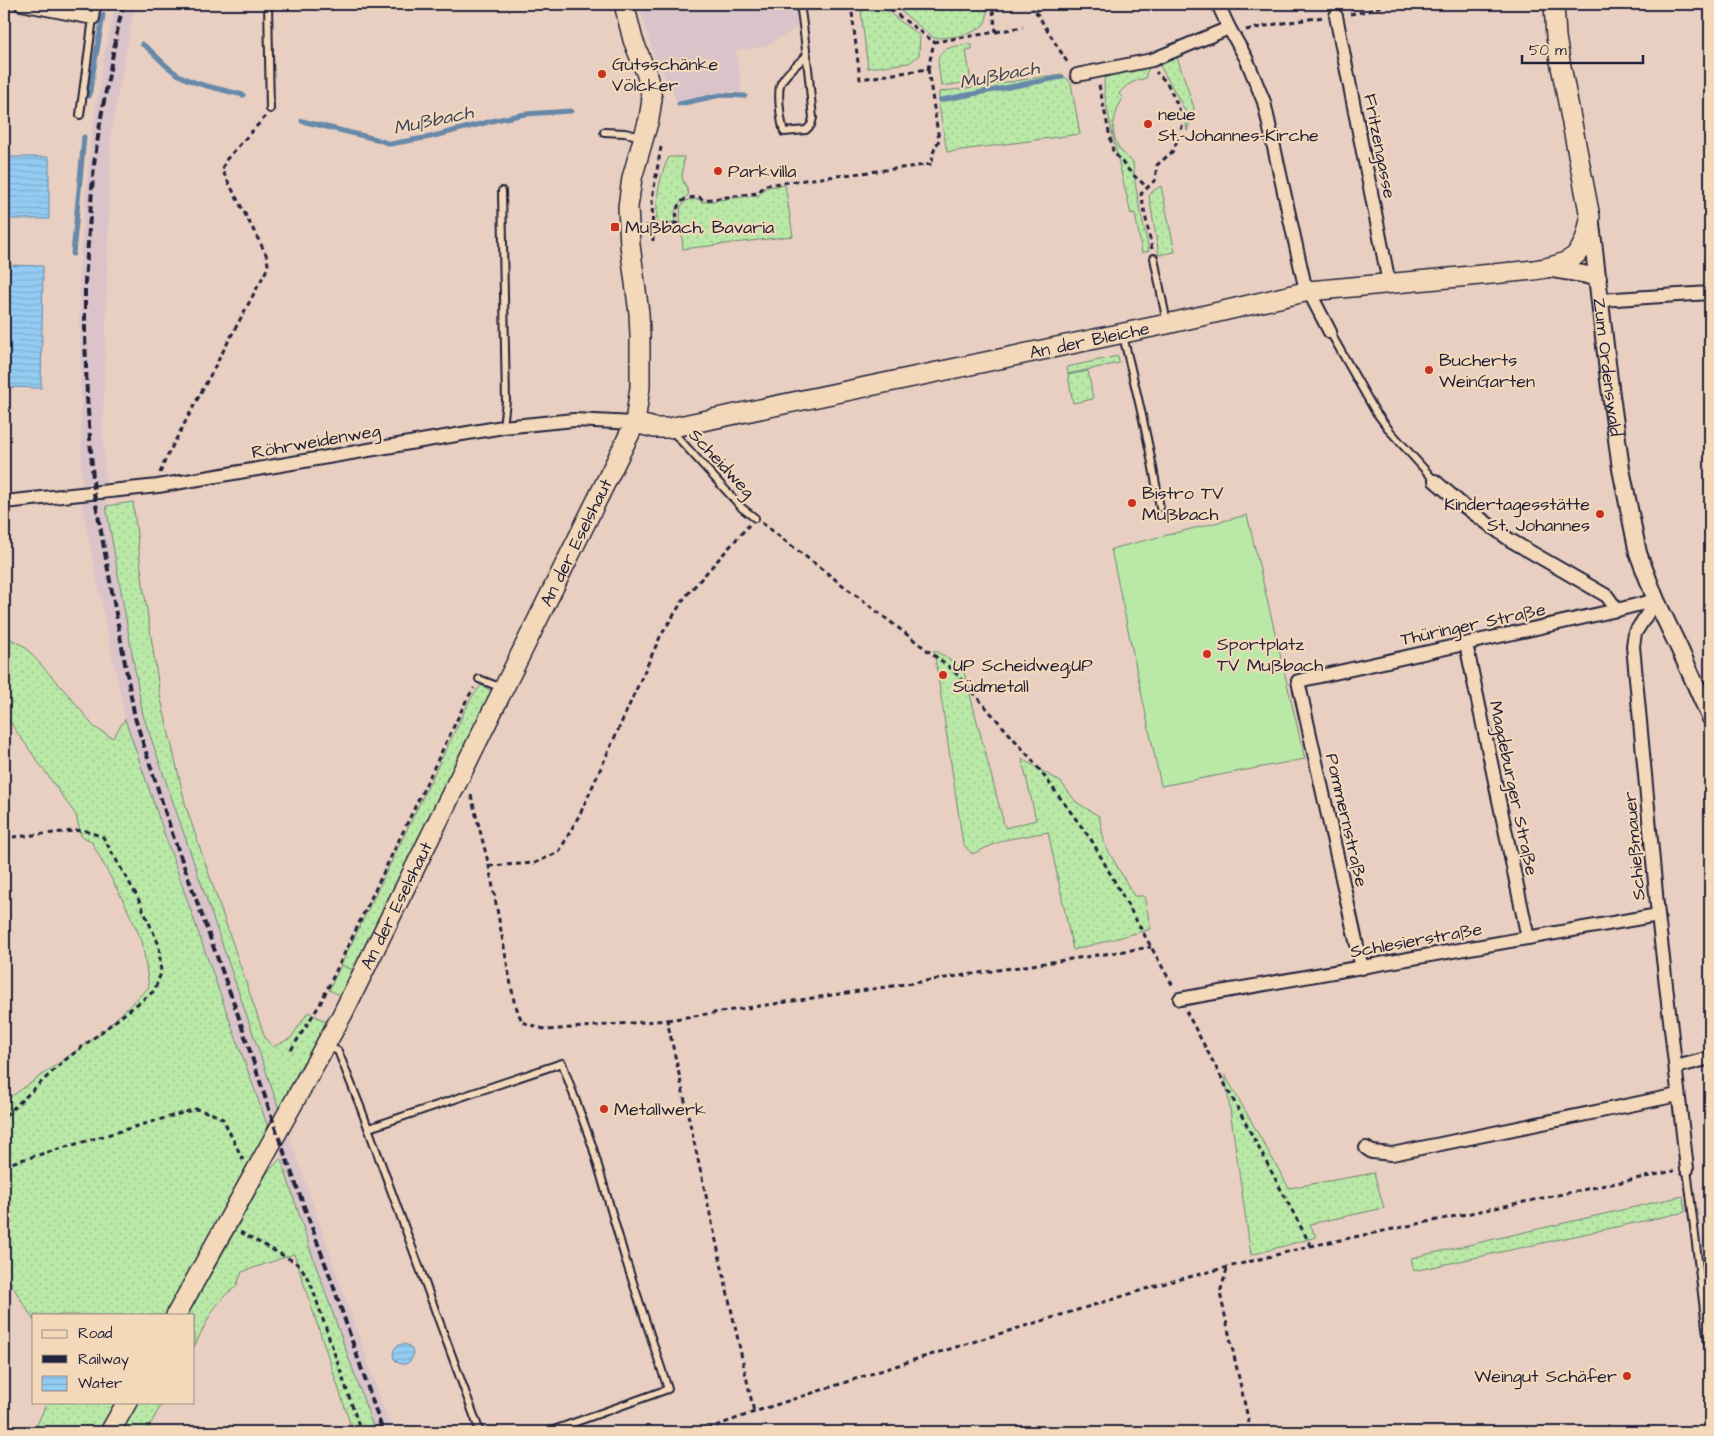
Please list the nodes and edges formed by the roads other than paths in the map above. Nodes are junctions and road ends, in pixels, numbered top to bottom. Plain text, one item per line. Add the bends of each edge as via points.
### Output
1 (21, 4) edge
2 (99, 4) edge
3 (268, 4) edge
4 (624, 4) edge
5 (800, 4) edge
6 (1218, 4) edge
7 (1554, 4) edge
8 (1336, 16) road end
9 (93, 18) junction
10 (1231, 31) junction
11 (807, 55) junction
12 (1077, 75) road end
13 (270, 109) road end
14 (80, 115) dead end
15 (604, 132) dead end
16 (643, 137) junction
17 (502, 191) dead end
18 (1590, 216) junction
19 (1154, 258) road end
20 (1546, 268) junction
21 (1598, 278) junction
22 (1389, 283) junction
23 (1309, 291) junction
24 (1710, 293) edge
25 (1600, 300) junction
26 (1167, 324) junction
27 (1122, 332) junction
28 (1330, 332) joint
29 (635, 424) junction
30 (503, 427) junction
31 (669, 428) junction
32 (1435, 481) joint
33 (4, 502) edge
34 (1160, 508) dead end
35 (755, 518) road end
36 (1656, 600) junction
37 (1617, 610) junction
38 (1466, 644) junction
39 (479, 680) road end
40 (1298, 681) joint
41 (503, 689) junction
42 (1710, 717) edge
43 (1658, 914) junction
44 (1528, 938) junction
45 (1362, 968) junction
46 (1180, 999) road end
47 (326, 1045) junction
48 (1710, 1058) edge
49 (1676, 1067) junction
50 (1678, 1095) junction
51 (369, 1128) junction
52 (1366, 1148) dead end
53 (1687, 1169) joint
54 (177, 1314) edge
55 (1710, 1360) edge
56 (126, 1404) edge
57 (110, 1432) edge
58 (480, 1432) edge
59 (548, 1432) edge

1 - 9 street
2 - 9 lane
3 - 13 lane
4 - 16 main road, An der Eselshaut via 650,90 651,108
5 - 11 lane
6 - 10 street
7 - 18 main road, Zum Ordenswald via 1560,61
8 - 22 street, Fritzengasse
9 - 14 lane
10 - 12 street via 1152,60
10 - 23 street via 1264,102
11 - 11 lane via 781,82 784,132 806,130 811,125
15 - 16 lane
16 - 29 main road, An der Eselshaut via 628,207 640,335 640,387
17 - 30 lane via 506,402
18 - 20 main road, An der Bleiche via 1581,250 1562,264
18 - 21 street, Zum Ordenswald
19 - 26 lane
20 - 21 street, An der Bleiche
20 - 22 main road, An der Bleiche
21 - 25 street, Zum Ordenswald
22 - 23 main road, An der Bleiche
23 - 26 main road, An der Bleiche
23 - 28 street
24 - 25 street
25 - 36 street, Zum Ordenswald via 1628,508 1638,552
26 - 27 main road, An der Bleiche
27 - 31 main road, An der Bleiche
27 - 34 lane
28 - 32 lane via 1376,411
29 - 30 street, Röhrweidenweg via 574,420
29 - 31 main road, An der Bleiche
29 - 41 main road, An der Eselshaut
30 - 33 street, Röhrweidenweg via 158,486
31 - 35 lane, Scheidweg
32 - 37 street via 1465,508 1510,540 1607,596
36 - 37 street, Thüringer Straße
36 - 42 street, Zum Ordenswald
36 - 43 street, Schießmauer via 1635,632 1633,646
37 - 38 street, Thüringer Straße
38 - 40 street, Thüringer Straße
38 - 44 street, Magdeburger Straße
39 - 41 lane
40 - 45 street, Pommernstraße
41 - 47 main road, An der Eselshaut
43 - 44 street, Schlesierstraße
43 - 49 street, Schießmauer
44 - 45 street, Schlesierstraße
45 - 46 street, Schlesierstraße
47 - 51 lane via 338,1051
47 - 54 main road, An der Eselshaut
48 - 49 street
49 - 50 street, Schießmauer
50 - 52 street via 1392,1154 1372,1152
50 - 53 street, Schießmauer
51 - 58 lane
51 - 59 lane via 562,1063 592,1145 668,1389
53 - 55 lane
56 - 57 main road

